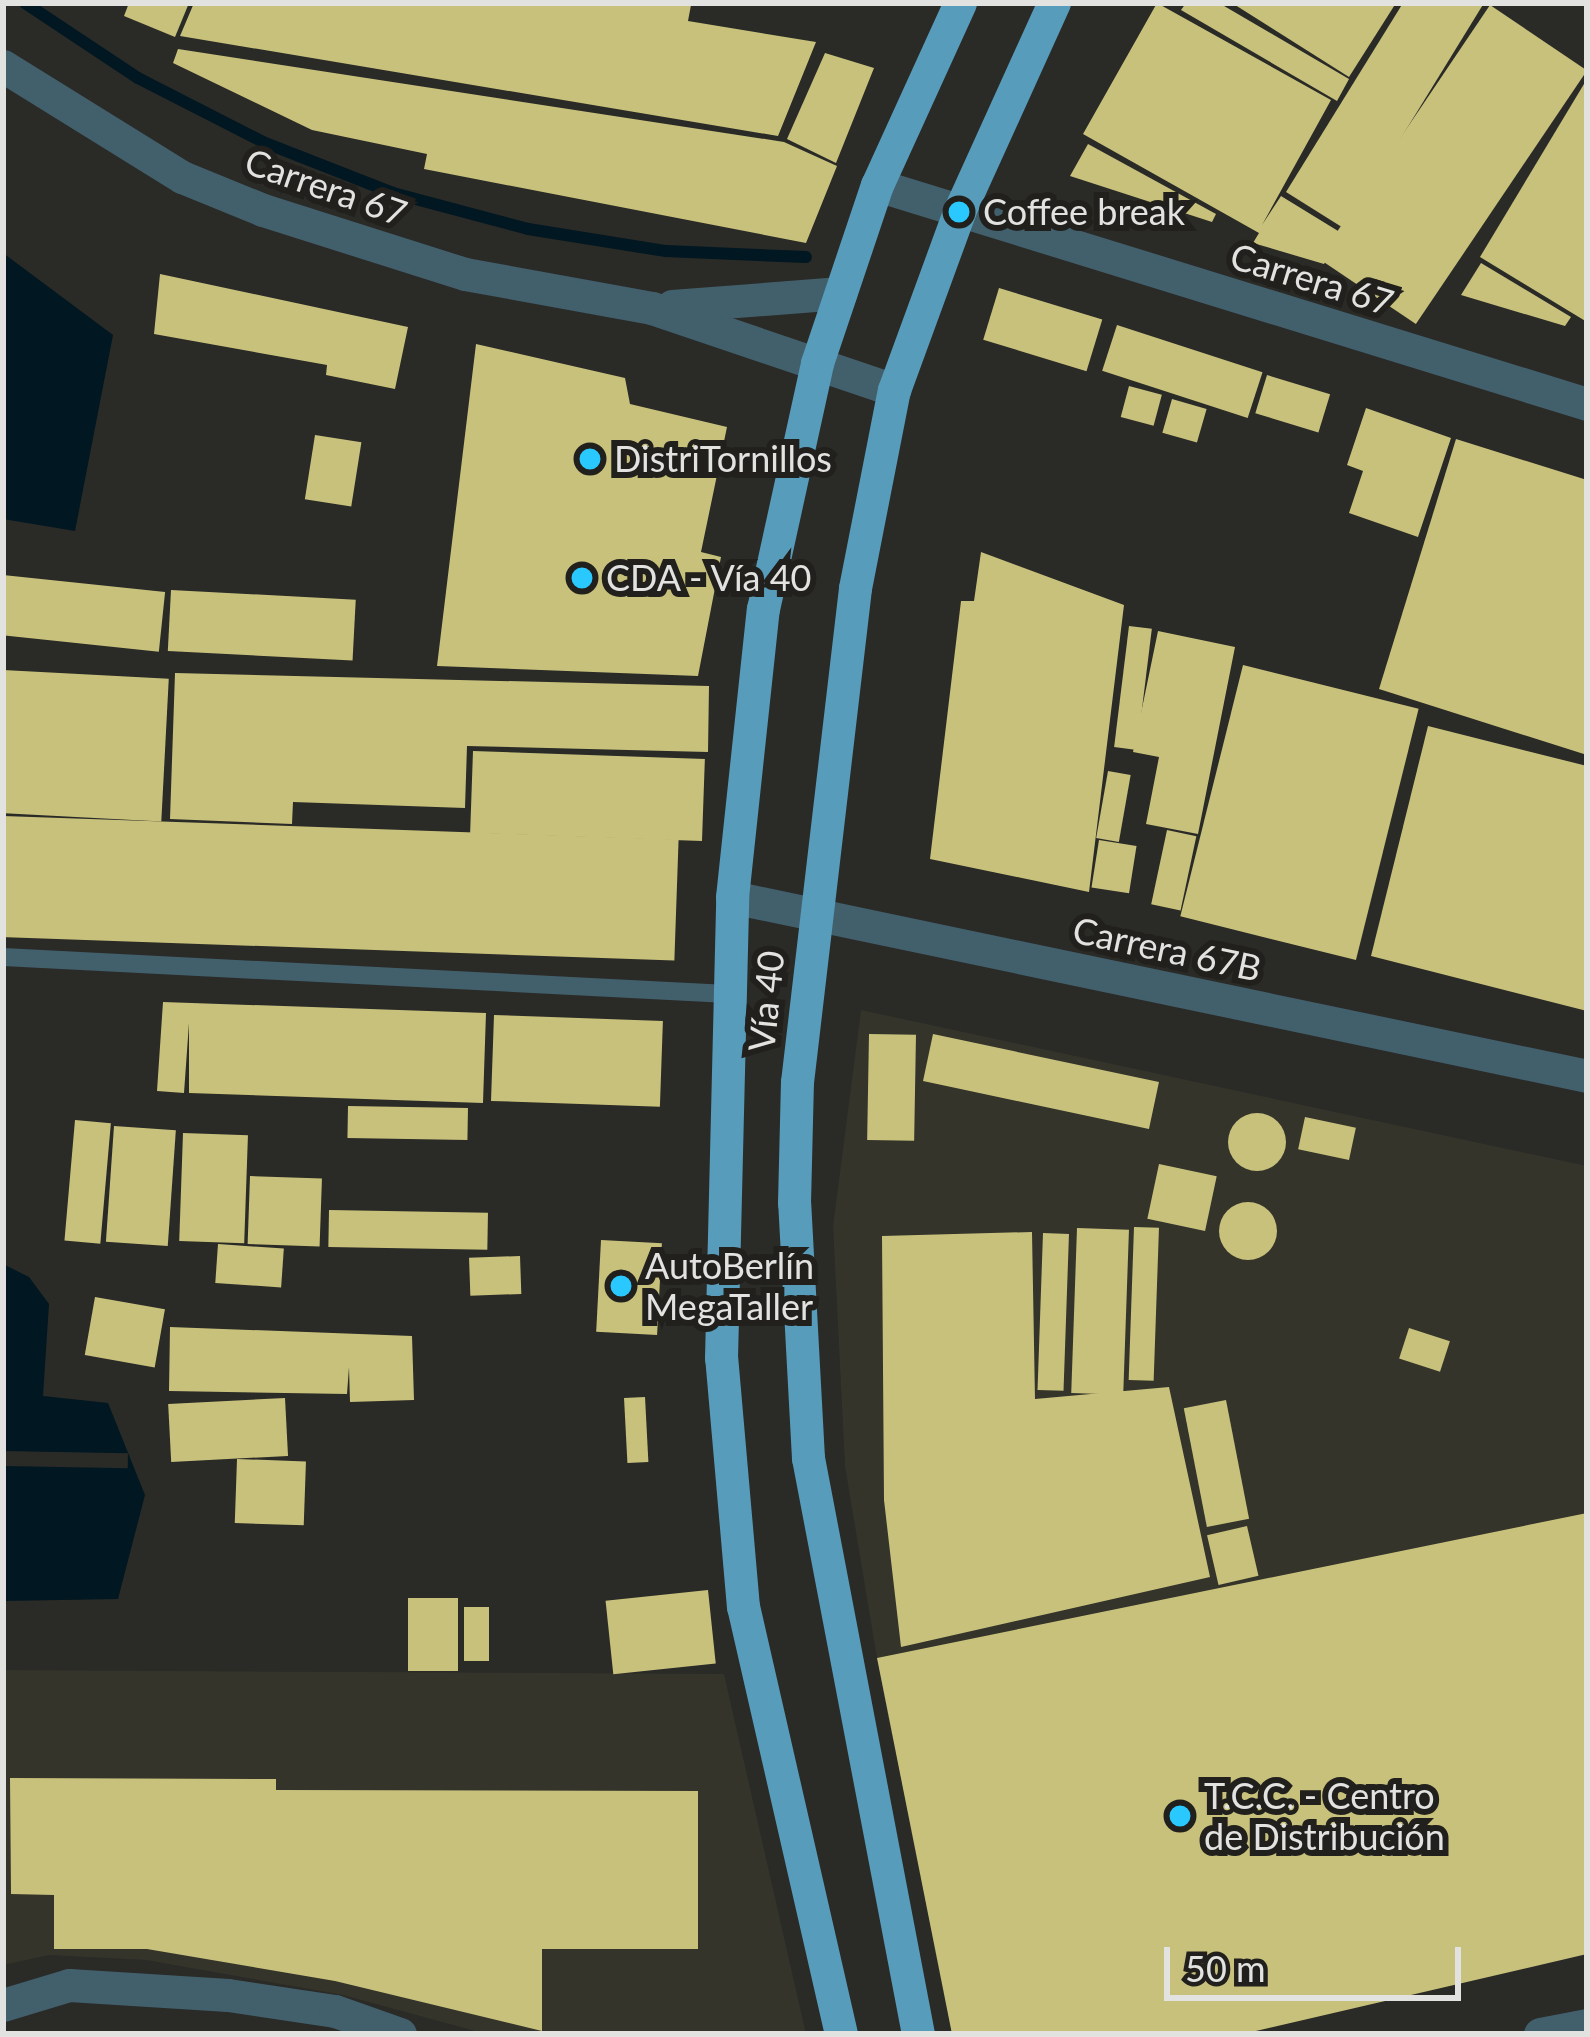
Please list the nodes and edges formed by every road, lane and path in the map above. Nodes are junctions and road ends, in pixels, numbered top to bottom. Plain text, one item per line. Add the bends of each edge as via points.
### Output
1 (960, 3) edge
2 (1054, 3) edge
3 (7, 69) edge
4 (877, 185) junction
5 (959, 212) junction
6 (840, 293) junction
7 (652, 308) junction
8 (817, 362) junction
9 (894, 390) junction
10 (1587, 404) edge
11 (732, 897) junction
12 (814, 914) junction
13 (3, 957) edge
14 (728, 994) junction
15 (1587, 1076) edge
16 (3, 2005) edge
17 (1587, 2025) edge
18 (400, 2034) edge
19 (841, 2034) edge
20 (918, 2034) edge
21 (1540, 2034) edge

1 - 4 highway, Vía 40
2 - 5 highway, Vía 40
3 - 7 street, Carrera 67 via 182,177 263,210 465,274
4 - 5 street, Carrera 67
4 - 6 highway, Vía 40
5 - 9 highway, Vía 40
5 - 10 street, Carrera 67
6 - 7 street, Carrera 67
6 - 8 highway, Vía 40
7 - 8 street, Carrera 67
8 - 9 street, Carrera 67
8 - 11 highway, Vía 40 via 764,609
9 - 12 highway, Vía 40 via 855,588
11 - 12 street, Carrera 67B
11 - 14 highway, Vía 40
12 - 15 street, Carrera 67B
12 - 20 highway, Vía 40 via 794,1204 808,1458
13 - 14 lane
14 - 19 highway, Vía 40 via 721,1358 743,1607
16 - 18 street via 69,1985 228,1995 335,2011
17 - 21 street

